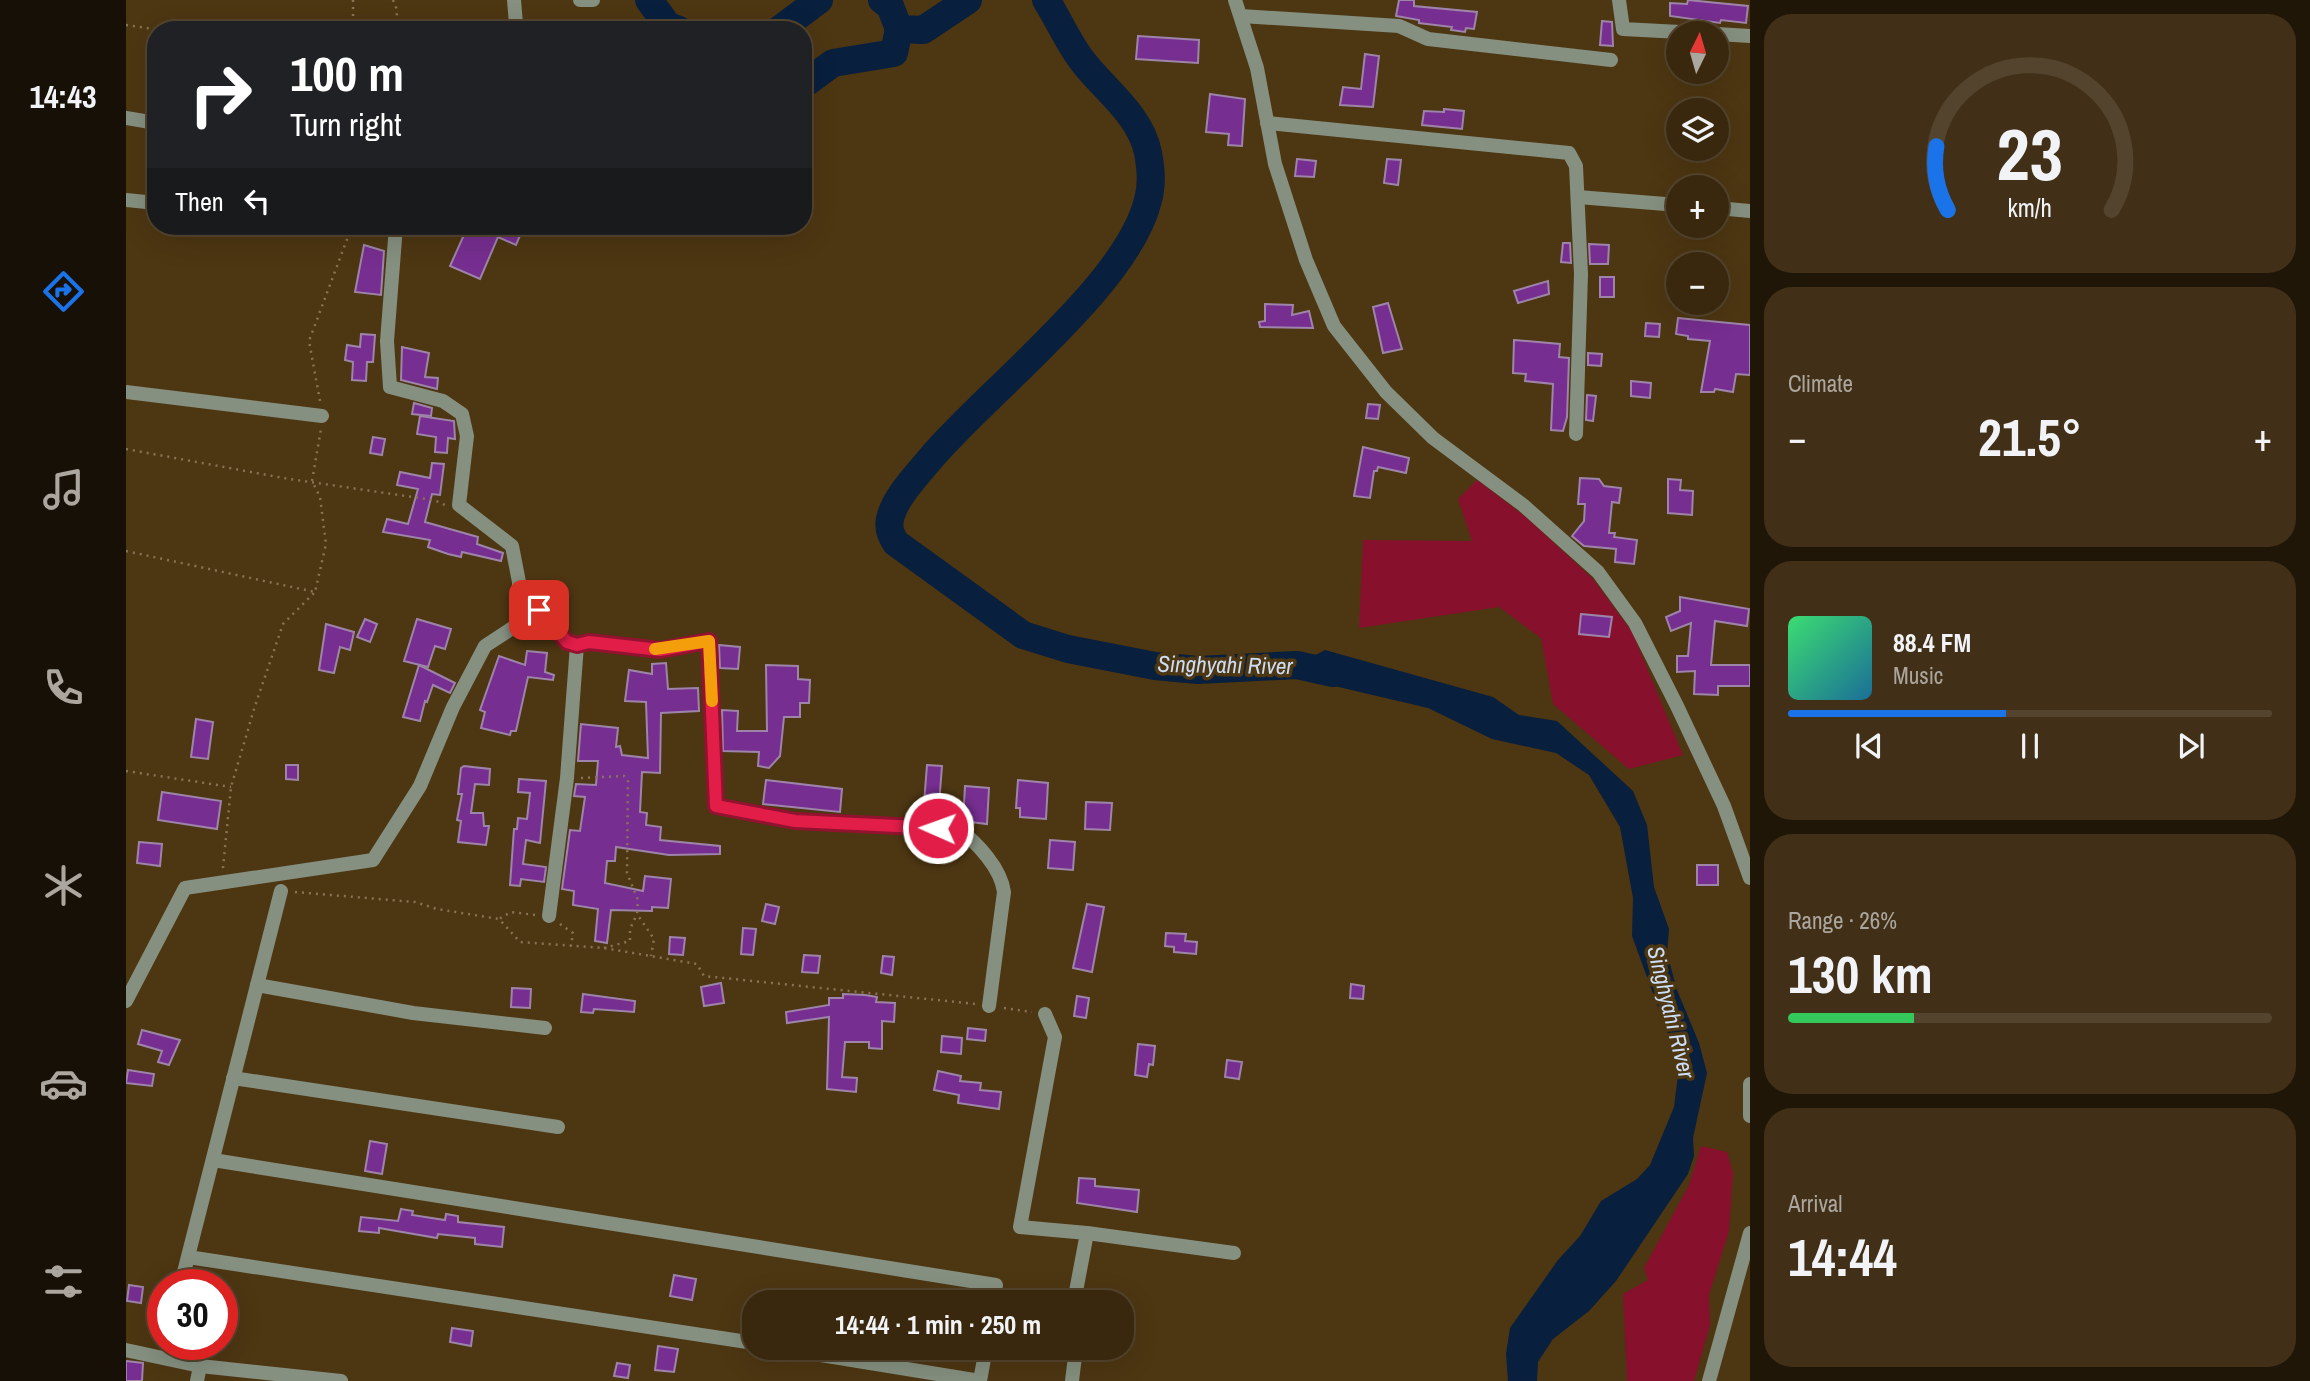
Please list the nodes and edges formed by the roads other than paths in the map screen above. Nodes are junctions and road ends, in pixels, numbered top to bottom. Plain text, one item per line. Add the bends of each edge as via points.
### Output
1 (514, 0) edge
2 (579, 0) edge
3 (593, 0) edge
4 (1235, 0) edge
5 (1619, 0) edge
6 (1241, 16) junction
7 (516, 21) edge
8 (1666, 31) edge
9 (1729, 35) edge
10 (1750, 36) edge
11 (1611, 60) dead end
12 (126, 118) edge
13 (147, 121) edge
14 (1267, 123) junction
15 (1578, 197) junction
16 (126, 200) edge
17 (147, 202) edge
18 (1666, 204) edge
19 (1729, 209) edge
20 (1750, 211) edge
21 (395, 235) edge
22 (126, 392) edge
23 (322, 416) road end
24 (1576, 434) dead end
25 (519, 582) junction
26 (577, 645) junction
27 (1750, 878) edge
28 (281, 891) road end
29 (549, 916) road end
30 (257, 985) junction
31 (126, 1001) edge
32 (989, 1006) road end
33 (1045, 1014) road end
34 (545, 1028) dead end
35 (233, 1078) junction
36 (1750, 1084) edge
37 (1750, 1116) edge
38 (558, 1127) dead end
39 (213, 1160) junction
40 (1087, 1233) junction
41 (1750, 1233) edge
42 (1234, 1252) dead end
43 (188, 1257) junction
44 (185, 1269) edge
45 (995, 1290) edge
46 (1076, 1290) edge
47 (742, 1341) edge
48 (126, 1350) edge
49 (147, 1351) edge
50 (186, 1360) edge
51 (851, 1360) edge
52 (984, 1360) edge
53 (1075, 1360) edge
54 (200, 1366) junction
55 (197, 1381) edge
56 (341, 1381) edge
57 (1072, 1381) edge
58 (1709, 1381) edge

1 - 7 street
2 - 3 street
4 - 6 street
5 - 8 street via 1623,29
6 - 11 street via 1399,26 1428,38
6 - 14 street
9 - 10 street
12 - 13 street
14 - 15 street via 1569,153 1576,166
14 - 27 street via 1275,164 1306,260 1334,326 1385,392 1433,438 1523,505 1598,572 1635,623 1677,706 1724,806
15 - 18 street
15 - 24 street via 1581,274
16 - 17 street
19 - 20 street
21 - 25 street via 387,341 390,387 443,401 462,414 467,436 459,505 512,546
22 - 23 street
25 - 26 street via 567,642
25 - 31 street via 517,625 485,646 420,786 373,860 185,888
26 - 29 street via 567,778
26 - 32 street via 589,642 660,650 709,641 716,806 795,821 959,829 972,839 1002,879 1004,892
28 - 30 street
30 - 34 street via 413,1013
30 - 35 street
33 - 40 street via 1055,1037 1020,1227
35 - 38 street
35 - 39 street
36 - 37 street
39 - 43 street
39 - 45 street via 996,1284
40 - 42 street
40 - 46 street
41 - 58 street
43 - 44 street
43 - 47 street
48 - 49 street
50 - 54 street
51 - 52 street via 980,1381
53 - 57 street
54 - 55 street
54 - 56 street

